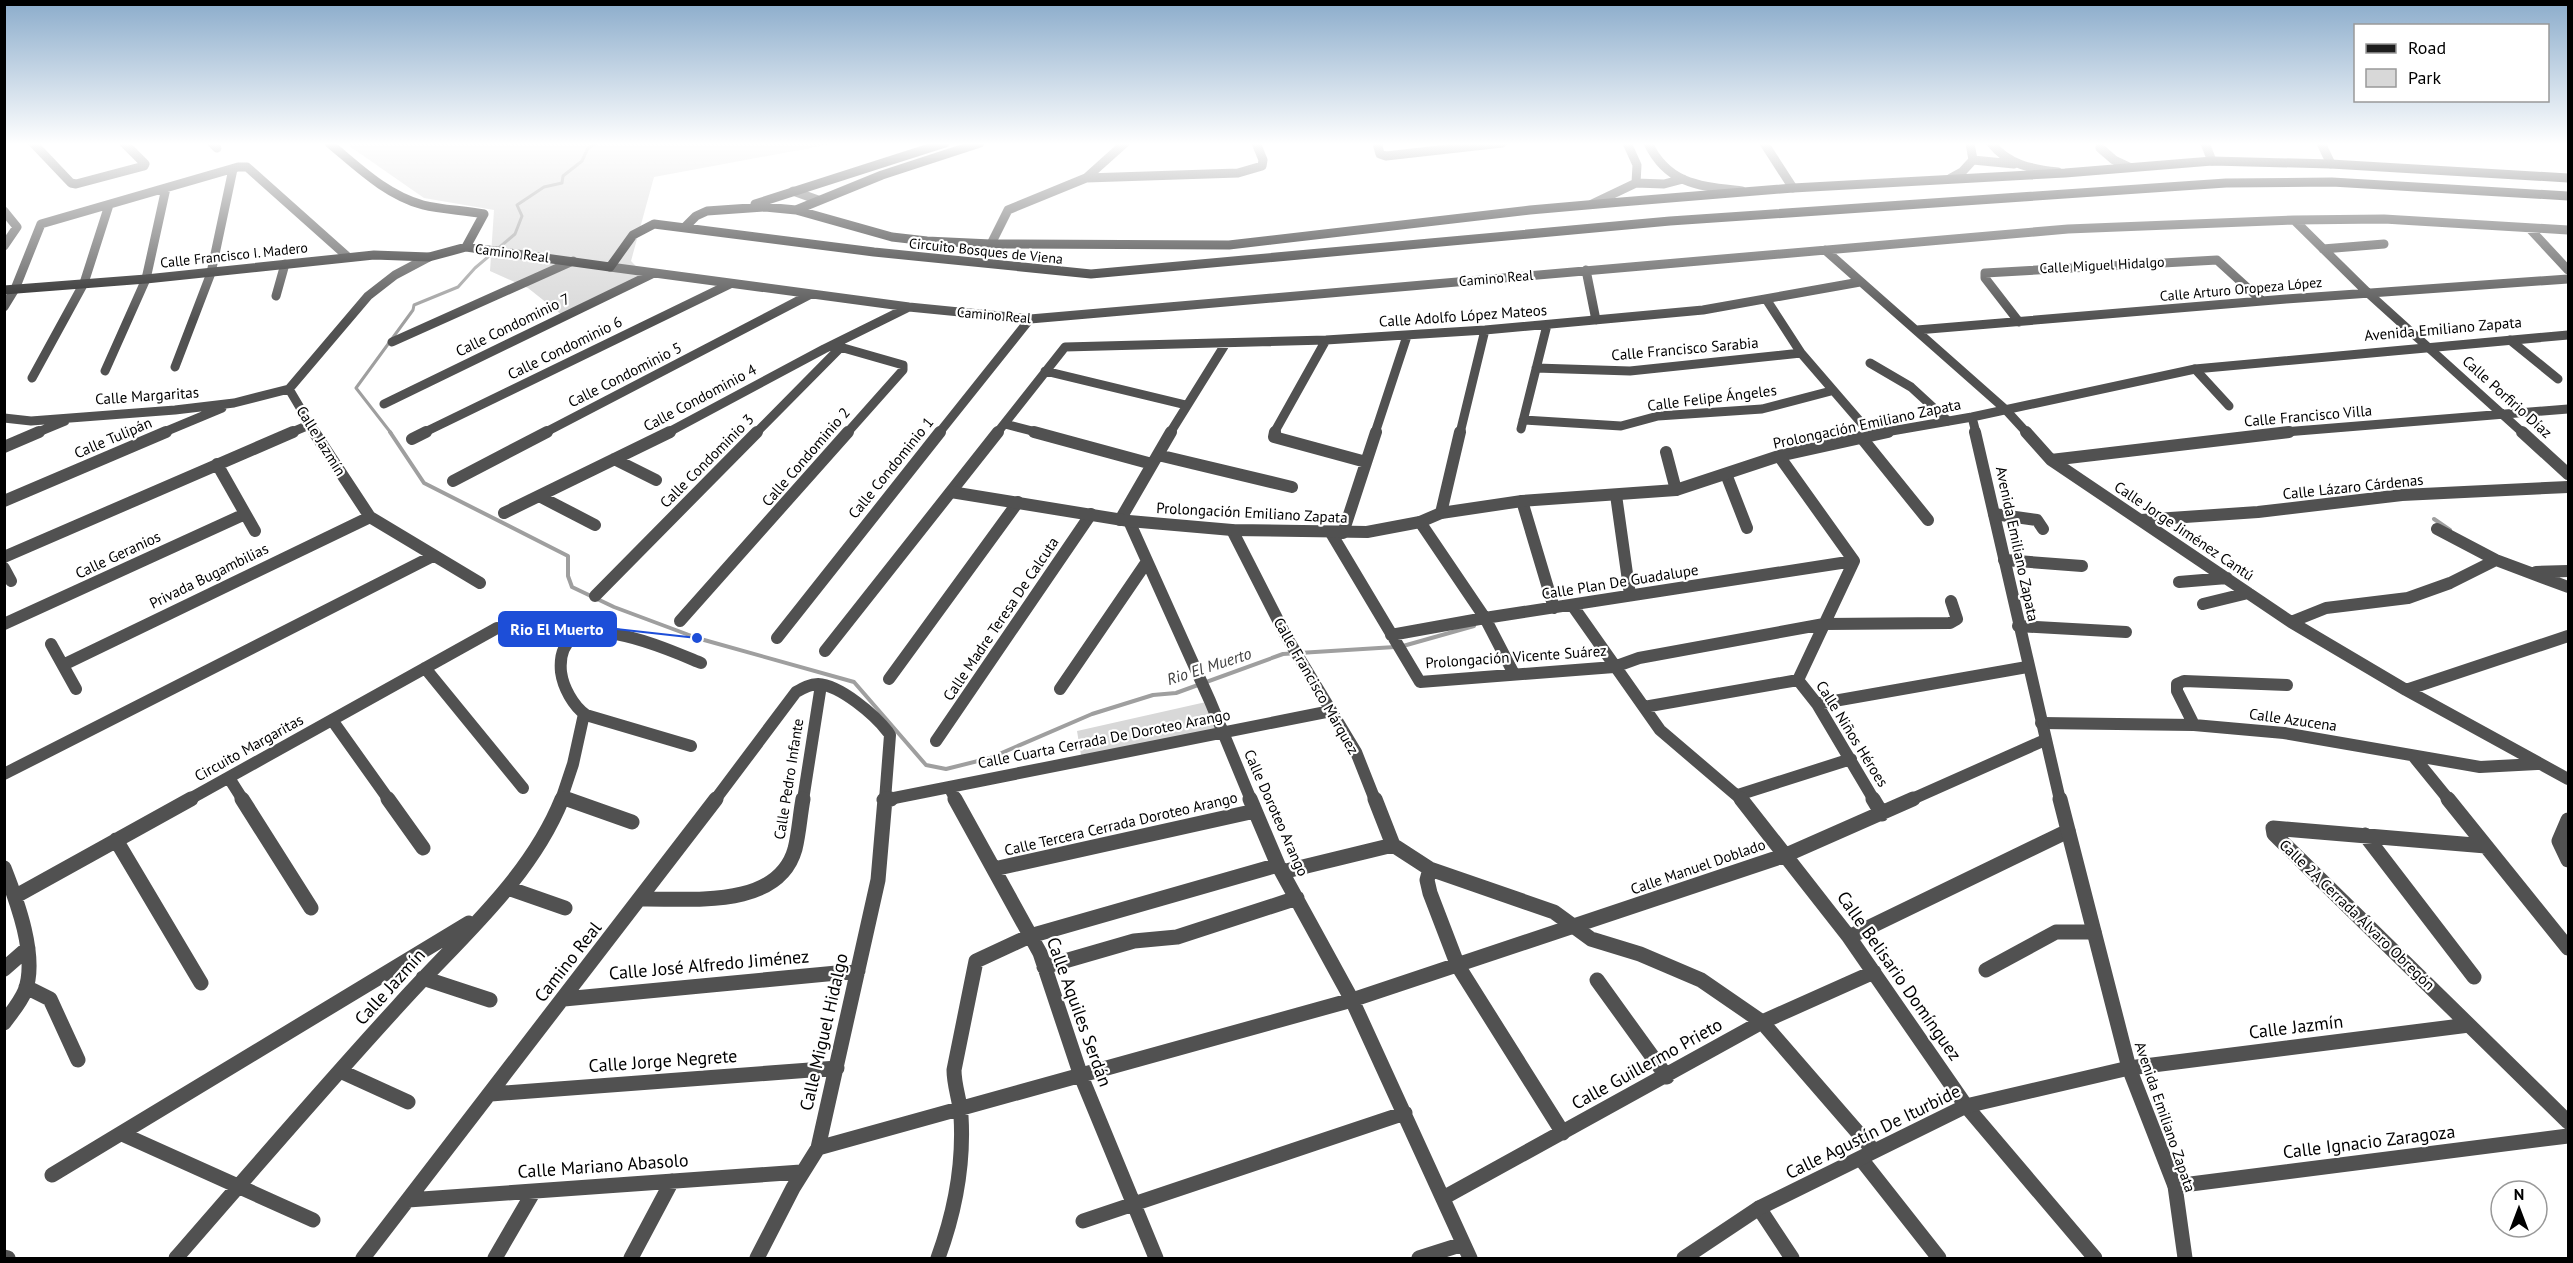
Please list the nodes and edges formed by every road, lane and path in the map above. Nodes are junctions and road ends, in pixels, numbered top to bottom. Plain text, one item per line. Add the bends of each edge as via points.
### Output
1 (119, 202) edge
2 (163, 202) edge
3 (226, 202) edge
4 (286, 202) edge
5 (413, 202) edge
6 (763, 202) edge
7 (815, 202) edge
8 (1028, 202) edge
9 (1597, 202) edge
10 (1628, 202) edge
11 (1959, 202) edge
12 (109, 205) junction
13 (1590, 205) junction
14 (747, 207) junction
15 (796, 210) junction
16 (4, 211) edge
17 (1490, 215) junction
18 (2294, 220) junction
19 (1434, 222) junction
20 (685, 227) junction
21 (863, 228) junction
22 (2529, 228) junction
23 (2568, 230) edge
24 (892, 237) junction
25 (1506, 237) junction
26 (991, 244) junction
27 (1435, 244) junction
28 (2384, 244) dead end
29 (4, 246) edge
30 (843, 247) junction
31 (469, 248) junction
32 (2323, 249) junction
33 (1826, 250) junction
34 (874, 252) junction
35 (348, 257) junction
36 (429, 257) junction
37 (573, 261) junction
38 (285, 264) junction
39 (610, 267) junction
40 (1586, 270) junction
41 (2568, 270) edge
42 (211, 273) junction
43 (655, 273) junction
44 (146, 279) junction
45 (2568, 279) edge
46 (1860, 282) junction
47 (84, 283) junction
48 (730, 284) junction
49 (10, 289) edge
50 (2368, 293) junction
51 (811, 294) junction
52 (276, 296) dead end
53 (1766, 299) junction
54 (2262, 301) junction
55 (4, 307) edge
56 (909, 308) junction
57 (1029, 319) junction
58 (1596, 320) junction
59 (2019, 322) junction
60 (1547, 325) junction
61 (1485, 330) junction
62 (1917, 330) junction
63 (2568, 335) edge
64 (1407, 336) junction
65 (1326, 340) junction
66 (2510, 340) junction
67 (392, 342) dead end
68 (1226, 343) junction
69 (837, 346) junction
70 (2427, 347) junction
71 (1801, 352) junction
72 (1870, 363) dead end
73 (175, 367) dead end
74 (1536, 368) junction
75 (2195, 369) junction
76 (105, 371) dead end
77 (1045, 371) junction
78 (32, 378) dead end
79 (2558, 380) dead end
80 (290, 389) junction
81 (1831, 391) junction
82 (234, 403) junction
83 (384, 404) dead end
84 (1186, 405) junction
85 (2229, 406) dead end
86 (2005, 409) junction
87 (2568, 409) edge
88 (77, 416) junction
89 (2502, 416) junction
90 (1972, 417) junction
91 (4, 418) edge
92 (1948, 422) junction
93 (1005, 424) junction
94 (309, 425) junction
95 (1866, 436) junction
96 (412, 439) dead end
97 (4, 447) edge
98 (1666, 452) dead end
99 (1779, 456) junction
100 (614, 459) junction
101 (1155, 459) junction
102 (2051, 460) junction
103 (1366, 462) junction
104 (217, 464) junction
105 (1726, 474) junction
106 (2568, 474) edge
107 (656, 480) dead end
108 (453, 481) dead end
109 (1292, 487) dead end
110 (2568, 487) edge
111 (1676, 490) junction
112 (951, 492) junction
113 (1616, 495) junction
114 (539, 496) junction
115 (4, 501) edge
116 (1522, 501) junction
117 (1018, 502) junction
118 (504, 513) dead end
119 (1441, 513) junction
120 (245, 514) junction
121 (1091, 514) junction
122 (1994, 514) junction
123 (370, 517) junction
124 (1928, 520) dead end
125 (2141, 520) junction
126 (1124, 521) junction
127 (1420, 522) junction
128 (595, 525) dead end
129 (1747, 528) dead end
130 (2043, 529) dead end
131 (2437, 529) dead end
132 (1232, 530) junction
133 (255, 531) dead end
134 (1337, 533) junction
135 (433, 556) junction
136 (4, 557) edge
137 (2004, 560) junction
138 (1854, 561) junction
139 (2495, 562) junction
140 (1146, 563) junction
141 (2082, 566) dead end
142 (4, 568) edge
143 (2568, 570) edge
144 (2529, 573) junction
145 (2227, 578) junction
146 (11, 581) dead end
147 (2179, 582) dead end
148 (480, 583) dead end
149 (2568, 587) edge
150 (2248, 593) junction
151 (1630, 594) junction
152 (595, 596) dead end
153 (1951, 601) dead end
154 (2204, 604) dead end
155 (1572, 605) junction
156 (1554, 608) junction
157 (1485, 618) junction
158 (680, 621) dead end
159 (2291, 622) junction
160 (4, 624) edge
161 (1824, 624) junction
162 (2018, 626) junction
163 (497, 628) dead end
164 (2126, 633) dead end
165 (2568, 636) edge
166 (1392, 637) junction
167 (777, 638) dead end
168 (51, 644) dead end
169 (825, 651) dead end
170 (701, 663) dead end
171 (63, 664) junction
172 (1614, 667) junction
173 (2027, 667) junction
174 (425, 668) junction
175 (1514, 674) junction
176 (889, 679) dead end
177 (1798, 680) junction
178 (821, 685) junction
179 (2287, 685) dead end
180 (1060, 688) dead end
181 (76, 689) dead end
182 (2406, 690) junction
183 (1817, 704) junction
184 (1644, 707) junction
185 (1331, 711) junction
186 (585, 714) junction
187 (332, 720) junction
188 (2041, 723) junction
189 (2194, 725) junction
190 (1222, 732) junction
191 (2044, 740) junction
192 (936, 741) dead end
193 (692, 746) dead end
194 (2414, 757) junction
195 (1851, 759) junction
196 (2538, 764) junction
197 (4, 774) edge
198 (229, 778) junction
199 (2568, 779) edge
200 (949, 787) junction
201 (523, 788) dead end
202 (1738, 795) junction
203 (564, 797) junction
204 (884, 800) junction
205 (1255, 811) junction
206 (1882, 814) junction
207 (2568, 820) edge
208 (632, 822) dead end
209 (2068, 831) junction
210 (2365, 836) junction
211 (116, 840) junction
212 (1393, 845) junction
213 (2486, 846) junction
214 (423, 848) dead end
215 (1786, 855) junction
216 (2568, 860) edge
217 (4, 868) edge
218 (1280, 868) junction
219 (994, 869) junction
220 (1430, 869) junction
221 (508, 888) junction
222 (16, 896) junction
223 (1297, 898) junction
224 (641, 899) junction
225 (311, 908) dead end
226 (566, 908) dead end
227 (486, 913) junction
228 (1574, 927) junction
229 (2094, 932) junction
230 (1030, 936) junction
231 (1849, 937) junction
232 (27, 948) junction
233 (2568, 948) edge
234 (1458, 966) junction
235 (1044, 967) junction
236 (4, 969) edge
237 (1986, 970) dead end
238 (858, 971) junction
239 (1874, 972) junction
240 (2474, 977) dead end
241 (423, 978) junction
242 (1597, 980) dead end
243 (201, 983) dead end
244 (26, 987) junction
245 (564, 999) junction
246 (490, 1000) dead end
247 (1352, 1000) junction
248 (1762, 1022) junction
249 (4, 1023) edge
250 (2469, 1025) junction
251 (78, 1060) dead end
252 (837, 1068) junction
253 (2129, 1068) junction
254 (340, 1071) junction
255 (1081, 1076) junction
256 (1667, 1077) junction
257 (491, 1094) junction
258 (408, 1102) dead end
259 (1966, 1106) junction
260 (961, 1109) junction
261 (1405, 1113) junction
262 (2568, 1122) edge
263 (1563, 1133) junction
264 (122, 1134) junction
265 (2568, 1136) edge
266 (818, 1148) junction
267 (1867, 1155) junction
268 (801, 1172) junction
269 (52, 1175) dead end
270 (672, 1181) junction
271 (240, 1186) junction
272 (2175, 1186) junction
273 (534, 1191) junction
274 (1443, 1198) junction
275 (408, 1200) junction
276 (1134, 1203) junction
277 (1760, 1208) junction
278 (313, 1220) dead end
279 (1083, 1221) dead end
280 (1466, 1251) edge
281 (176, 1258) edge
282 (363, 1258) edge
283 (495, 1258) edge
284 (631, 1258) edge
285 (757, 1258) edge
286 (938, 1258) edge
287 (1156, 1258) edge
288 (1419, 1258) edge
289 (1683, 1258) edge
290 (1792, 1258) edge
291 (1939, 1258) edge
292 (2095, 1258) edge
293 (2185, 1258) edge

1 - 12 street
2 - 44 street
3 - 42 street
4 - 35 street
5 - 31 main road, Camino Real via 484,214
6 - 14 main road
7 - 15 main road
8 - 26 street via 1008,210
9 - 13 street
10 - 13 main road, Circuito Bosques de Viena
11 - 25 main road, Circuito Bosques de Viena via 1670,221
12 - 47 street
12 - 49 street via 41,224
13 - 17 main road, Circuito Bosques de Viena
14 - 15 main road, Circuito Bosques de Viena
14 - 20 main road, Circuito Bosques de Viena via 707,211
15 - 21 main road, Circuito Bosques de Viena
16 - 29 street via 16,222
17 - 19 main road, Circuito Bosques de Viena
17 - 25 main road via 1490,228
18 - 22 street, Camino Real via 2384,219
18 - 32 street, Calle Porfirio Díaz
18 - 33 street, Camino Real via 2068,229
19 - 26 main road, Circuito Bosques de Viena via 1229,245
19 - 27 main road via 1444,232
20 - 30 main road, Circuito Bosques de Viena
20 - 39 main road via 654,224 638,228
21 - 24 main road, Circuito Bosques de Viena
21 - 30 main road via 855,241
22 - 23 street, Camino Real
22 - 41 street
24 - 26 main road, Circuito Bosques de Viena
24 - 34 main road via 874,244
25 - 27 main road, Circuito Bosques de Viena
27 - 34 main road, Circuito Bosques de Viena via 1091,274
28 - 32 street
30 - 34 main road, Circuito Bosques de Viena
31 - 36 main road, Calle Francisco I. Madero
31 - 37 main road, Camino Real
32 - 50 street, Calle Porfirio Díaz
33 - 40 street, Camino Real
33 - 46 street, Calle Jorge Jiménez Cantú
35 - 36 main road, Calle Francisco I. Madero
35 - 38 main road, Calle Francisco I. Madero
36 - 80 street, Calle Jazmín via 368,296
37 - 39 main road, Camino Real
37 - 67 street
38 - 42 main road, Calle Francisco I. Madero
38 - 52 street
39 - 43 street, Camino Real
40 - 57 street, Camino Real
40 - 58 street
42 - 44 main road, Calle Francisco I. Madero
42 - 73 street
43 - 48 street, Camino Real
43 - 83 street, Calle Condominio 7
44 - 47 main road, Calle Francisco I. Madero
44 - 76 street
45 - 50 street, Calle Arturo Oropeza López
46 - 53 street, Calle Adolfo López Mateos
46 - 62 street, Calle Jorge Jiménez Cantú
47 - 49 main road, Calle Francisco I. Madero
47 - 78 street
48 - 51 street, Camino Real
48 - 96 street, Calle Condominio 6
49 - 55 street
50 - 54 street, Calle Arturo Oropeza López
50 - 70 street, Calle Porfirio Díaz
51 - 56 street, Camino Real
51 - 108 street, Calle Condominio 5
53 - 58 street, Calle Adolfo López Mateos via 1703,310
53 - 71 street
54 - 59 street, Calle Arturo Oropeza López
54 - 59 street, Calle Miguel Hidalgo via 2217,260 1985,273
56 - 57 street, Camino Real
56 - 69 street, Calle Condominio 4
57 - 167 street, Calle Condominio 1
58 - 60 street, Calle Adolfo López Mateos
59 - 62 street, Calle Arturo Oropeza López
60 - 61 street, Calle Adolfo López Mateos
60 - 74 street, Calle Felipe Ángeles
61 - 64 street, Calle Adolfo López Mateos
61 - 119 street
62 - 86 street, Calle Jorge Jiménez Cantú
63 - 66 street, Avenida Emiliano Zapata
64 - 65 street, Calle Adolfo López Mateos
64 - 103 street
65 - 68 street, Calle Adolfo López Mateos
65 - 103 street via 1274,437
66 - 70 street, Avenida Emiliano Zapata
66 - 79 street
68 - 77 street, Calle Adolfo López Mateos via 1065,347
68 - 84 street
69 - 100 street, Calle Condominio 4
69 - 152 street, Calle Condominio 3
69 - 158 street, Calle Condominio 2 via 897,362 903,370
70 - 75 street, Avenida Emiliano Zapata
70 - 89 street, Calle Porfirio Díaz
71 - 74 street, Calle Francisco Sarabia via 1617,372
71 - 81 street
72 - 92 street via 1911,387
74 - 81 street, Calle Felipe Ángeles via 1522,425 1621,426 1658,416 1762,409
75 - 85 street
75 - 86 street, Avenida Emiliano Zapata
77 - 84 street
77 - 93 street
80 - 82 street, Calle Margaritas
80 - 94 street, Calle Jazmín
81 - 95 street
82 - 88 street, Calle Margaritas
82 - 115 street, Calle Tulipán
84 - 101 street
86 - 90 street, Avenida Emiliano Zapata
86 - 102 street, Calle Jorge Jiménez Cantú
87 - 89 street, Calle Francisco Villa
88 - 91 street, Calle Margaritas via 31,421
88 - 97 street
89 - 102 street, Calle Francisco Villa via 2276,433
89 - 106 street, Calle Porfirio Díaz
90 - 92 street, Prolongación Emiliano Zapata
90 - 122 street, Avenida Emiliano Zapata
92 - 95 street, Prolongación Emiliano Zapata
93 - 101 street
93 - 112 street
94 - 104 street
94 - 123 street, Calle Jazmín
95 - 99 street, Prolongación Emiliano Zapata
95 - 124 street
98 - 111 street
99 - 105 street, Prolongación Emiliano Zapata
99 - 138 street
100 - 107 street
100 - 114 street, Calle Condominio 4
101 - 109 street
101 - 126 street
102 - 125 street, Calle Jorge Jiménez Cantú
103 - 134 street
104 - 120 street
104 - 136 street
105 - 111 street, Prolongación Emiliano Zapata
105 - 129 street
110 - 125 street, Calle Lázaro Cárdenas via 2402,495 2258,512
111 - 113 street, Prolongación Emiliano Zapata
112 - 117 street, Prolongación Emiliano Zapata
112 - 169 street
113 - 116 street, Prolongación Emiliano Zapata
113 - 151 street
114 - 118 street, Calle Condominio 4
114 - 128 street
116 - 119 street, Prolongación Emiliano Zapata
116 - 156 street
117 - 121 street, Prolongación Emiliano Zapata
117 - 176 street
119 - 127 street, Prolongación Emiliano Zapata
120 - 133 street
120 - 160 street, Calle Geranios
121 - 126 street, Prolongación Emiliano Zapata
121 - 192 street, Calle Madre Teresa De Calcuta
122 - 130 street via 2037,520
122 - 137 street, Avenida Emiliano Zapata
123 - 135 street, Calle Jazmín
123 - 171 street, Privada Bugambilias
125 - 145 street, Calle Jorge Jiménez Cantú
126 - 132 street, Prolongación Emiliano Zapata
126 - 140 street, Calle Doroteo Arango
127 - 134 street, Prolongación Emiliano Zapata
127 - 157 street
131 - 139 street
132 - 134 street, Prolongación Emiliano Zapata
132 - 185 street, Calle Francisco Márquez via 1294,650
134 - 166 street
135 - 148 street, Calle Jazmín
135 - 197 street
137 - 141 street
137 - 162 street, Avenida Emiliano Zapata
138 - 151 street, Calle Plan De Guadalupe
138 - 161 street, Calle Niños Héroes
139 - 144 street
139 - 159 street via 2408,598 2326,608
140 - 180 street
140 - 190 street, Calle Doroteo Arango
142 - 146 street
143 - 144 street
144 - 149 street
145 - 147 street
145 - 150 street, Calle Jorge Jiménez Cantú
150 - 154 street
150 - 159 street, Calle Jorge Jiménez Cantú
151 - 155 street, Calle Plan De Guadalupe
153 - 161 street, Prolongación Vicente Suárez via 1957,619 1950,623
155 - 156 street, Calle Plan De Guadalupe
155 - 172 street, Calle Belisario Domínguez
156 - 157 street, Calle Plan De Guadalupe
157 - 166 street, Calle Plan De Guadalupe
157 - 175 street
159 - 182 street, Calle Jorge Jiménez Cantú
161 - 172 street, Prolongación Vicente Suárez via 1640,658
161 - 177 street, Calle Niños Héroes
162 - 164 street
162 - 173 street, Avenida Emiliano Zapata
163 - 174 street, Circuito Margaritas
165 - 182 street
166 - 175 street, Prolongación Vicente Suárez via 1420,682
168 - 171 street
170 - 186 street via 627,635 574,635 563,653 561,677
171 - 181 street
172 - 175 street, Prolongación Vicente Suárez
172 - 184 street, Calle Belisario Domínguez
173 - 183 street
173 - 188 street, Avenida Emiliano Zapata
174 - 187 street, Circuito Margaritas
174 - 201 street
177 - 183 street, Calle Niños Héroes
177 - 184 street
178 - 204 street, Calle Miguel Hidalgo via 845,693 890,735
178 - 224 street, Camino Real via 801,688
178 - 224 street, Calle Pedro Infante via 795,849 785,868 753,893 740,896
179 - 189 street via 2184,681 2177,684
182 - 196 street, Calle Jorge Jiménez Cantú
183 - 195 street, Calle Niños Héroes
184 - 202 street, Calle Belisario Domínguez via 1660,730
185 - 190 street, Calle Cuarta Cerrada De Doroteo Arango
185 - 212 street, Calle Francisco Márquez via 1356,752
186 - 193 street
186 - 203 street, Calle Jazmín
187 - 198 street, Circuito Margaritas
187 - 214 street
188 - 189 street, Calle Azucena
188 - 191 street, Avenida Emiliano Zapata
189 - 194 street, Calle Azucena via 2284,733
190 - 200 street, Calle Cuarta Cerrada De Doroteo Arango
190 - 205 street, Calle Doroteo Arango
191 - 206 street, Calle Manuel Doblado
191 - 209 street, Avenida Emiliano Zapata
194 - 196 street, Calle Azucena via 2480,767
194 - 213 street
195 - 202 street
195 - 206 street, Calle Niños Héroes
196 - 199 street, Calle Jorge Jiménez Cantú
198 - 211 street, Circuito Margaritas
198 - 225 street
200 - 204 street, Calle Cuarta Cerrada De Doroteo Arango
200 - 219 street, Calle Aquiles Serdán
202 - 215 street, Calle Belisario Domínguez
203 - 208 street
203 - 221 street, Calle Jazmín via 541,842
204 - 238 street, Calle Miguel Hidalgo via 878,880
205 - 218 street, Calle Doroteo Arango
205 - 219 street, Calle Tercera Cerrada Doroteo Arango
206 - 215 street, Calle Manuel Doblado
207 - 216 street via 2559,841
209 - 229 street, Avenida Emiliano Zapata
209 - 231 street
210 - 213 street, Calle 2A Cerrada Álvaro Obregón
210 - 240 street
210 - 250 street, Calle 2A Cerrada Álvaro Obregón via 2273,828 2274,834
211 - 222 street, Circuito Margaritas
211 - 243 street
212 - 218 street
212 - 220 street
213 - 233 street
215 - 228 street, Calle Manuel Doblado
215 - 231 street, Calle Belisario Domínguez
217 - 222 street
218 - 223 street, Calle Doroteo Arango
218 - 230 street
219 - 230 street, Calle Aquiles Serdán
220 - 228 street via 1554,912
220 - 234 street via 1430,893
221 - 226 street
221 - 227 street, Calle Jazmín
222 - 232 street
223 - 235 street via 1177,937 1134,941
223 - 247 street, Calle Doroteo Arango
224 - 245 street, Camino Real
227 - 241 street, Calle Jazmín
227 - 264 street
228 - 234 street, Calle Manuel Doblado
228 - 248 street via 1591,939 1640,954 1701,980
229 - 237 street via 2056,932
229 - 253 street, Avenida Emiliano Zapata
230 - 235 street, Calle Aquiles Serdán
230 - 260 street via 976,961 956,1060 954,1084
231 - 239 street, Calle Belisario Domínguez
232 - 236 street
232 - 244 street
234 - 247 street, Calle Manuel Doblado
234 - 263 street
235 - 255 street, Calle Aquiles Serdán
238 - 245 street, Calle José Alfredo Jiménez
238 - 252 street, Calle Miguel Hidalgo
239 - 248 street, Calle Guillermo Prieto
239 - 259 street, Calle Belisario Domínguez
241 - 246 street
241 - 254 street, Calle Jazmín
242 - 256 street
244 - 249 street
244 - 251 street via 50,999
245 - 257 street, Camino Real
247 - 255 street, Calle Manuel Doblado
247 - 261 street, Calle Doroteo Arango
248 - 256 street, Calle Guillermo Prieto
248 - 267 street
250 - 253 street, Calle Jazmín
250 - 262 street
252 - 257 street, Calle Jorge Negrete
252 - 266 street, Calle Miguel Hidalgo
253 - 259 street, Calle Agustín De Iturbide
253 - 272 street, Avenida Emiliano Zapata
254 - 258 street
254 - 271 street, Calle Jazmín
255 - 260 street
255 - 276 street, Calle Aquiles Serdán
256 - 263 street, Calle Guillermo Prieto
257 - 275 street, Camino Real
259 - 267 street, Calle Agustín De Iturbide
259 - 292 street, Calle Belisario Domínguez
260 - 266 street
260 - 286 street via 960,1169 947,1236
261 - 274 street, Calle Doroteo Arango
261 - 276 street
263 - 274 street, Calle Guillermo Prieto
264 - 269 street
264 - 271 street
265 - 272 street, Calle Ignacio Zaragoza
266 - 268 street, Calle Miguel Hidalgo
267 - 277 street, Calle Agustín De Iturbide
267 - 291 street
268 - 270 street, Calle Mariano Abasolo
268 - 285 street, Calle Miguel Hidalgo
270 - 273 street, Calle Mariano Abasolo
270 - 284 street
271 - 278 street
271 - 281 street, Calle Jazmín
272 - 293 street, Avenida Emiliano Zapata
273 - 275 street, Calle Mariano Abasolo
273 - 283 street
274 - 280 street, Calle Doroteo Arango
275 - 282 street, Camino Real
276 - 279 street
276 - 287 street, Calle Aquiles Serdán
277 - 289 street, Calle Agustín De Iturbide
277 - 290 street
280 - 288 street

